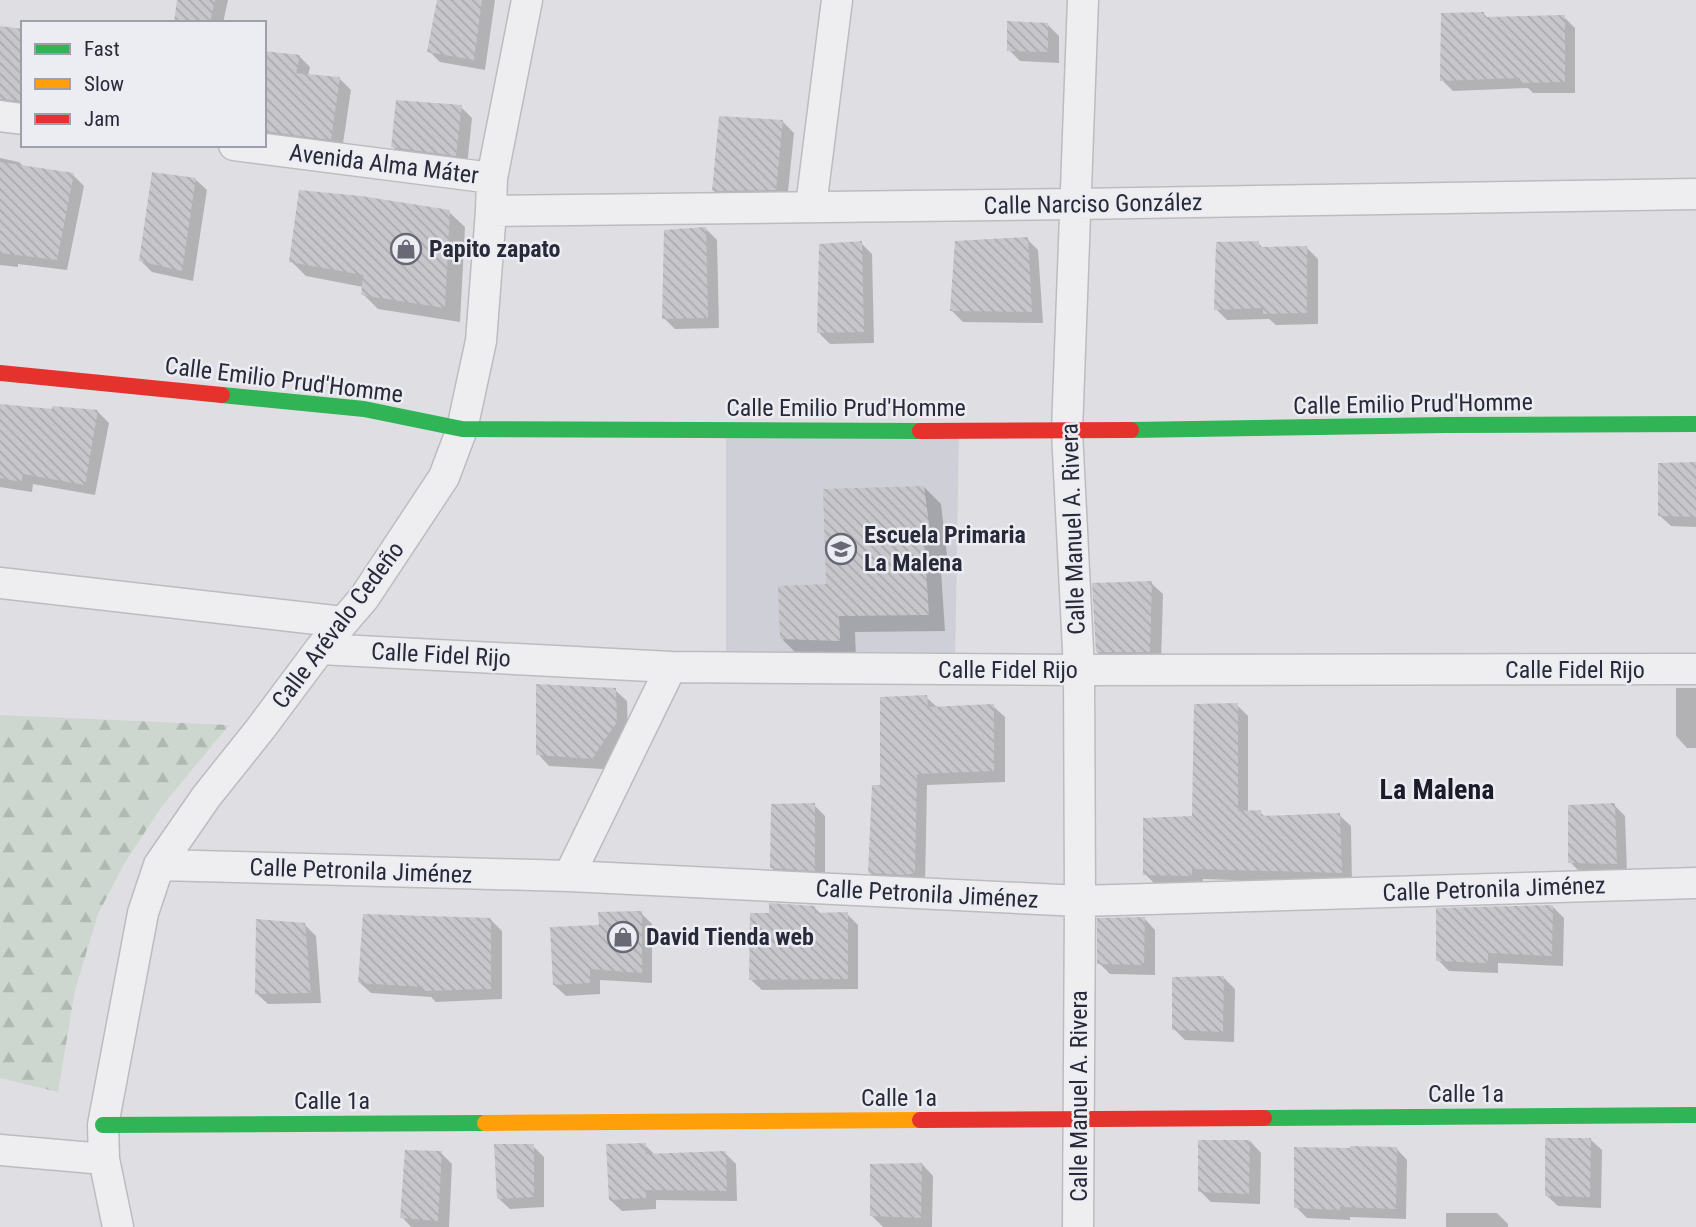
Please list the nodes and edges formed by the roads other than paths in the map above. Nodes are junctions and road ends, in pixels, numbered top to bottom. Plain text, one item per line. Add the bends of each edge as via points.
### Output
1 (527, 0) edge
2 (837, 0) edge
3 (1083, 0) edge
4 (0, 116) edge
5 (21, 119) edge
6 (250, 147) edge
7 (492, 178) junction
8 (1696, 194) edge
9 (1076, 204) junction
10 (811, 206) junction
11 (491, 211) junction
12 (0, 373) edge
13 (1696, 424) edge
14 (462, 429) junction
15 (1067, 431) junction
16 (0, 583) edge
17 (343, 622) junction
18 (320, 649) junction
19 (671, 667) junction
20 (1079, 670) junction
21 (1696, 670) edge
22 (159, 866) junction
23 (569, 876) junction
24 (1696, 883) edge
25 (1080, 901) junction
26 (1696, 1115) edge
27 (1079, 1119) junction
28 (103, 1125) junction
29 (0, 1150) edge
30 (104, 1159) junction
31 (118, 1227) edge
32 (1078, 1227) edge

1 - 7 street, Calle Arévalo Cedeño
2 - 10 street
3 - 9 street, Calle Manuel A. Rivera
4 - 5 street
6 - 7 street, Avenida Alma Máter
7 - 11 street, Calle Arévalo Cedeño
8 - 9 street, Calle Narciso González
9 - 10 street, Calle Narciso González
9 - 15 street, Calle Manuel A. Rivera
10 - 11 street, Calle Narciso González
11 - 14 street, Calle Arévalo Cedeño via 481,341
12 - 14 street, Calle Emilio Prud'Homme via 364,409
13 - 15 street, Calle Emilio Prud'Homme
14 - 15 street, Calle Emilio Prud'Homme
14 - 17 street, Calle Arévalo Cedeño via 444,477 364,598
15 - 20 street, Calle Manuel A. Rivera
16 - 17 street, Calle Fidel Rijo
17 - 18 street, Calle Arévalo Cedeño
18 - 19 street, Calle Fidel Rijo
18 - 22 street, Calle Arévalo Cedeño
19 - 20 street, Calle Fidel Rijo
19 - 23 street
20 - 21 street, Calle Fidel Rijo
20 - 25 street, Calle Manuel A. Rivera
22 - 23 street, Calle Petronila Jiménez
22 - 28 street, Calle Arévalo Cedeño via 143,913
23 - 25 street, Calle Petronila Jiménez
24 - 25 street, Calle Petronila Jiménez
25 - 27 street, Calle Manuel A. Rivera
26 - 27 street, Calle 1a
27 - 28 street, Calle 1a
27 - 32 street, Calle Manuel A. Rivera
28 - 30 street, Calle Arévalo Cedeño
29 - 30 street
30 - 31 street, Calle Arévalo Cedeño

